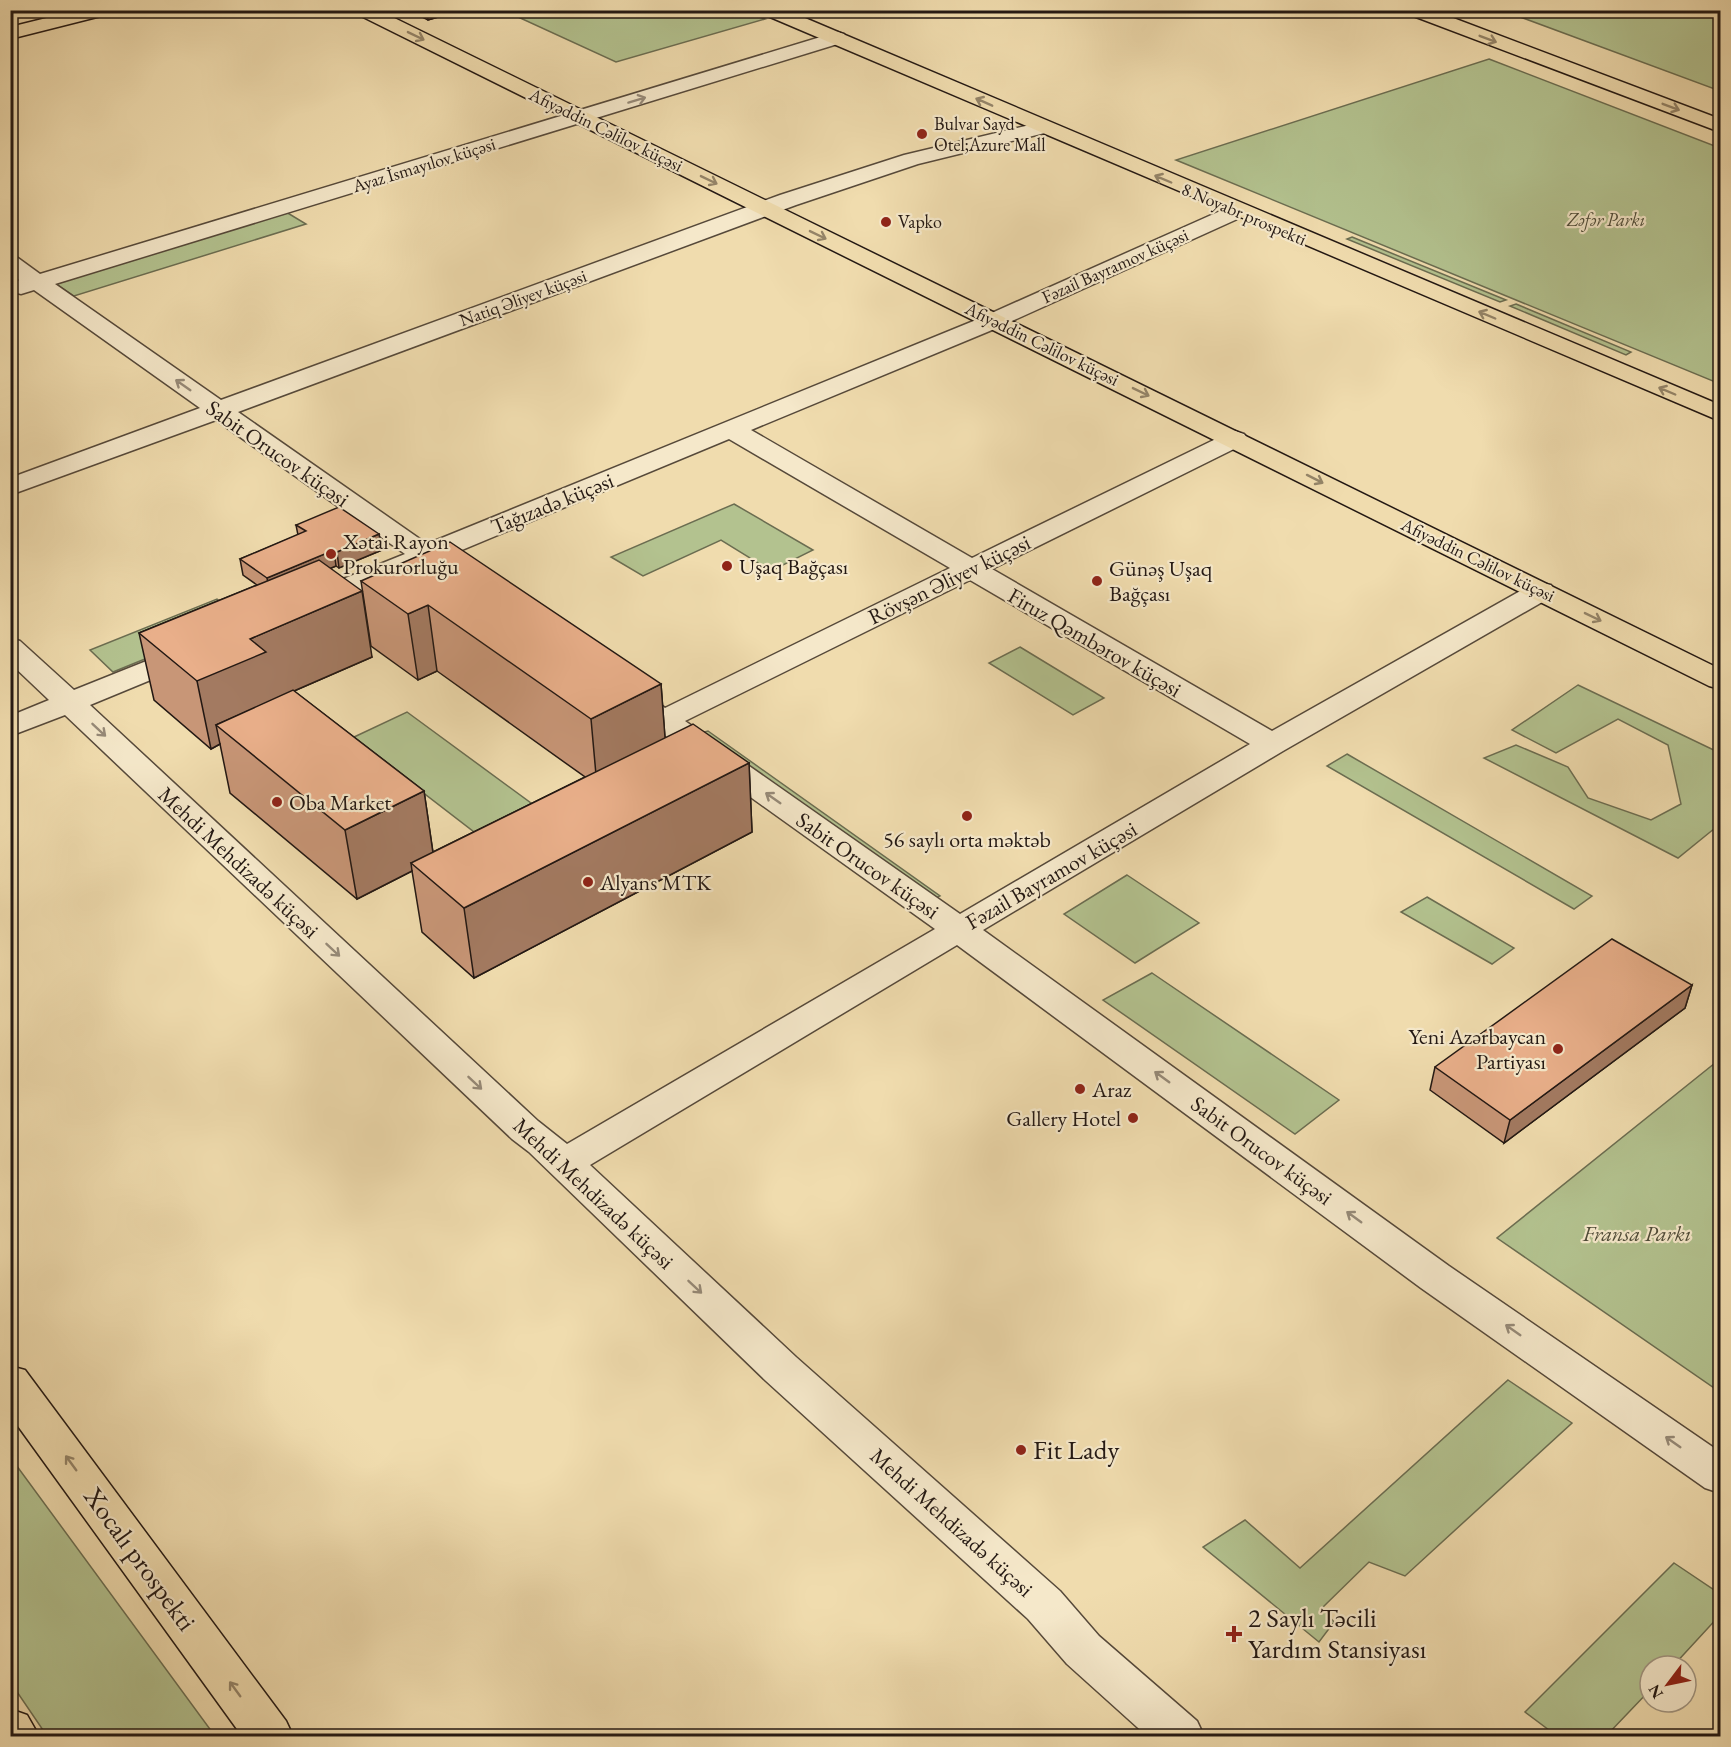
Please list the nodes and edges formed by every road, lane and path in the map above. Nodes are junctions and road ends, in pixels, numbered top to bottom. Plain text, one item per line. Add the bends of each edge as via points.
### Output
1 (363, 10) edge
2 (769, 10) edge
3 (1414, 10) edge
4 (96, 12) edge
5 (10, 33) edge
6 (837, 38) junction
7 (581, 117) junction
8 (1720, 126) edge
9 (1042, 128) junction
10 (766, 209) junction
11 (1236, 211) junction
12 (10, 263) edge
13 (24, 286) edge
14 (994, 320) junction
15 (218, 410) junction
16 (1720, 414) edge
17 (732, 430) junction
18 (1235, 439) junction
19 (10, 487) edge
20 (424, 555) junction
21 (970, 569) junction
22 (1541, 591) junction
23 (483, 595) edge
24 (285, 614) edge
25 (210, 645) edge
26 (10, 647) edge
27 (1720, 680) edge
28 (607, 681) edge
29 (70, 703) junction
30 (664, 720) junction
31 (10, 727) edge
32 (1272, 744) junction
33 (958, 929) junction
34 (564, 1163) junction
35 (10, 1382) edge
36 (1720, 1475) edge
37 (10, 1730) edge
38 (15, 1737) edge
39 (269, 1737) edge
40 (1180, 1737) edge

1 -> 7 main road, Afiyəddin Cəlilov küçəsi
2 - 6 main road, 8 Noyabr prospekti
3 -> 8 main road
4 - 5 main road
7 -> 6 street, Ayaz İsmayılov küçəsi
9 -> 6 main road, 8 Noyabr prospekti
7 -> 10 main road, Afiyəddin Cəlilov küçəsi
7 - 13 street, Ayaz İsmayılov küçəsi
9 - 10 street, Natiq Əliyev küçəsi via 910,159
11 -> 9 main road, 8 Noyabr prospekti
10 -> 14 main road, Afiyəddin Cəlilov küçəsi
10 - 15 street, Natiq Əliyev küçəsi
11 - 14 street, Fəzail Bayramov küçəsi
16 -> 11 main road, 8 Noyabr prospekti
12 - 13 street, Sabit Orucov küçəsi
15 -> 13 street, Sabit Orucov küçəsi
14 - 17 street, Tağızadə küçəsi
14 -> 18 main road, Afiyəddin Cəlilov küçəsi
15 - 19 street, Natiq Əliyev küçəsi
15 - 20 street, Sabit Orucov küçəsi
17 - 20 street, Tağızadə küçəsi
17 - 21 street, Firuz Qəmbərov küçəsi
18 - 21 street, Rövşən Əliyev küçəsi
18 -> 22 main road, Afiyəddin Cəlilov küçəsi
20 - 23 street, Sabit Orucov küçəsi
20 - 24 street, Tağızadə küçəsi
21 - 30 street, Rövşən Əliyev küçəsi
21 - 32 street, Firuz Qəmbərov küçəsi
22 -> 27 main road, Afiyəddin Cəlilov küçəsi
22 - 32 street, Fəzail Bayramov küçəsi
25 - 29 street
26 - 29 street, Mehdi Mehdizadə küçəsi
28 - 30 street, Sabit Orucov küçəsi
29 - 31 street
29 -> 34 street, Mehdi Mehdizadə küçəsi
33 -> 30 street, Sabit Orucov küçəsi
32 - 33 street, Fəzail Bayramov küçəsi
33 - 34 street, Fəzail Bayramov küçəsi
36 -> 33 street, Sabit Orucov küçəsi via 1435,1277
34 -> 40 street, Mehdi Mehdizadə küçəsi via 781,1369 1044,1605 1083,1650
39 -> 35 main road, Xocalı prospekti
37 - 38 main road

